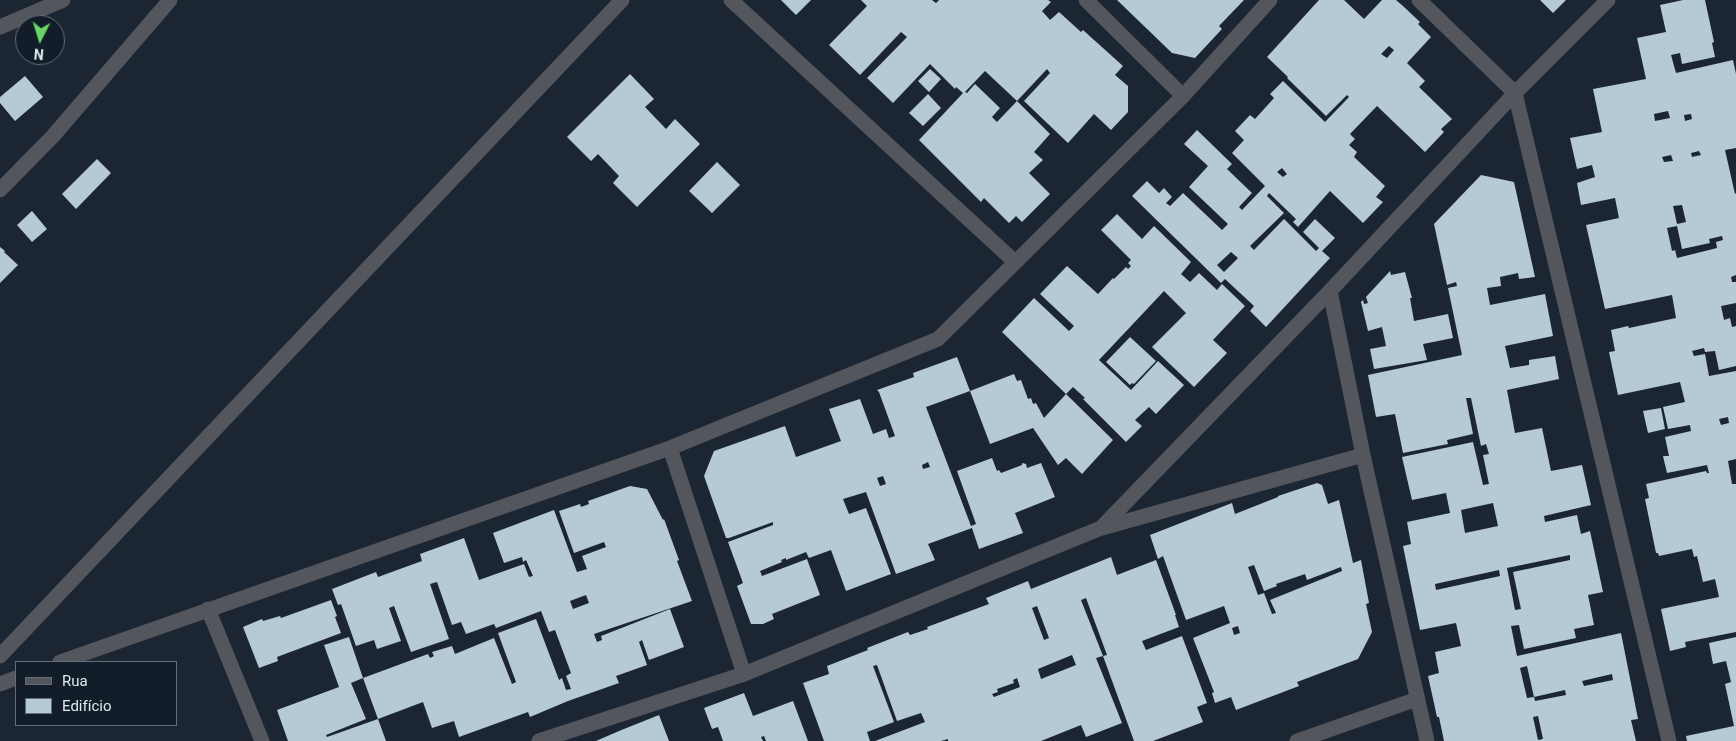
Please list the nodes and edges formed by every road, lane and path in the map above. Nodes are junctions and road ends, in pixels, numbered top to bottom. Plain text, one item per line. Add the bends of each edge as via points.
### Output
1 (63, 0) edge
2 (170, 0) edge
3 (622, 0) edge
4 (731, 0) edge
5 (1086, 0) edge
6 (1270, 0) edge
7 (1419, 0) edge
8 (1608, 0) edge
9 (0, 26) edge
10 (1514, 93) junction
11 (1183, 96) junction
12 (0, 190) edge
13 (1015, 262) junction
14 (1330, 290) junction
15 (670, 448) junction
16 (1363, 455) junction
17 (1101, 528) junction
18 (208, 610) junction
19 (0, 656) edge
20 (63, 661) edge
21 (744, 674) junction
22 (15, 678) edge
23 (0, 684) edge
24 (1417, 699) junction
25 (262, 741) edge
26 (539, 741) edge
27 (1298, 741) edge
28 (1426, 741) edge
29 (1669, 741) edge

1 - 9 street
2 - 12 street via 53,136
3 - 19 street
4 - 13 street
5 - 11 street
6 - 11 street
7 - 10 street
8 - 10 street
10 - 14 street
10 - 29 street
11 - 13 street
13 - 15 street via 938,339
14 - 16 street
14 - 17 street
15 - 18 street
15 - 21 street
16 - 17 street
16 - 24 street
17 - 21 street
18 - 20 street
18 - 25 street
21 - 26 street
22 - 23 street
24 - 27 street
24 - 28 street

